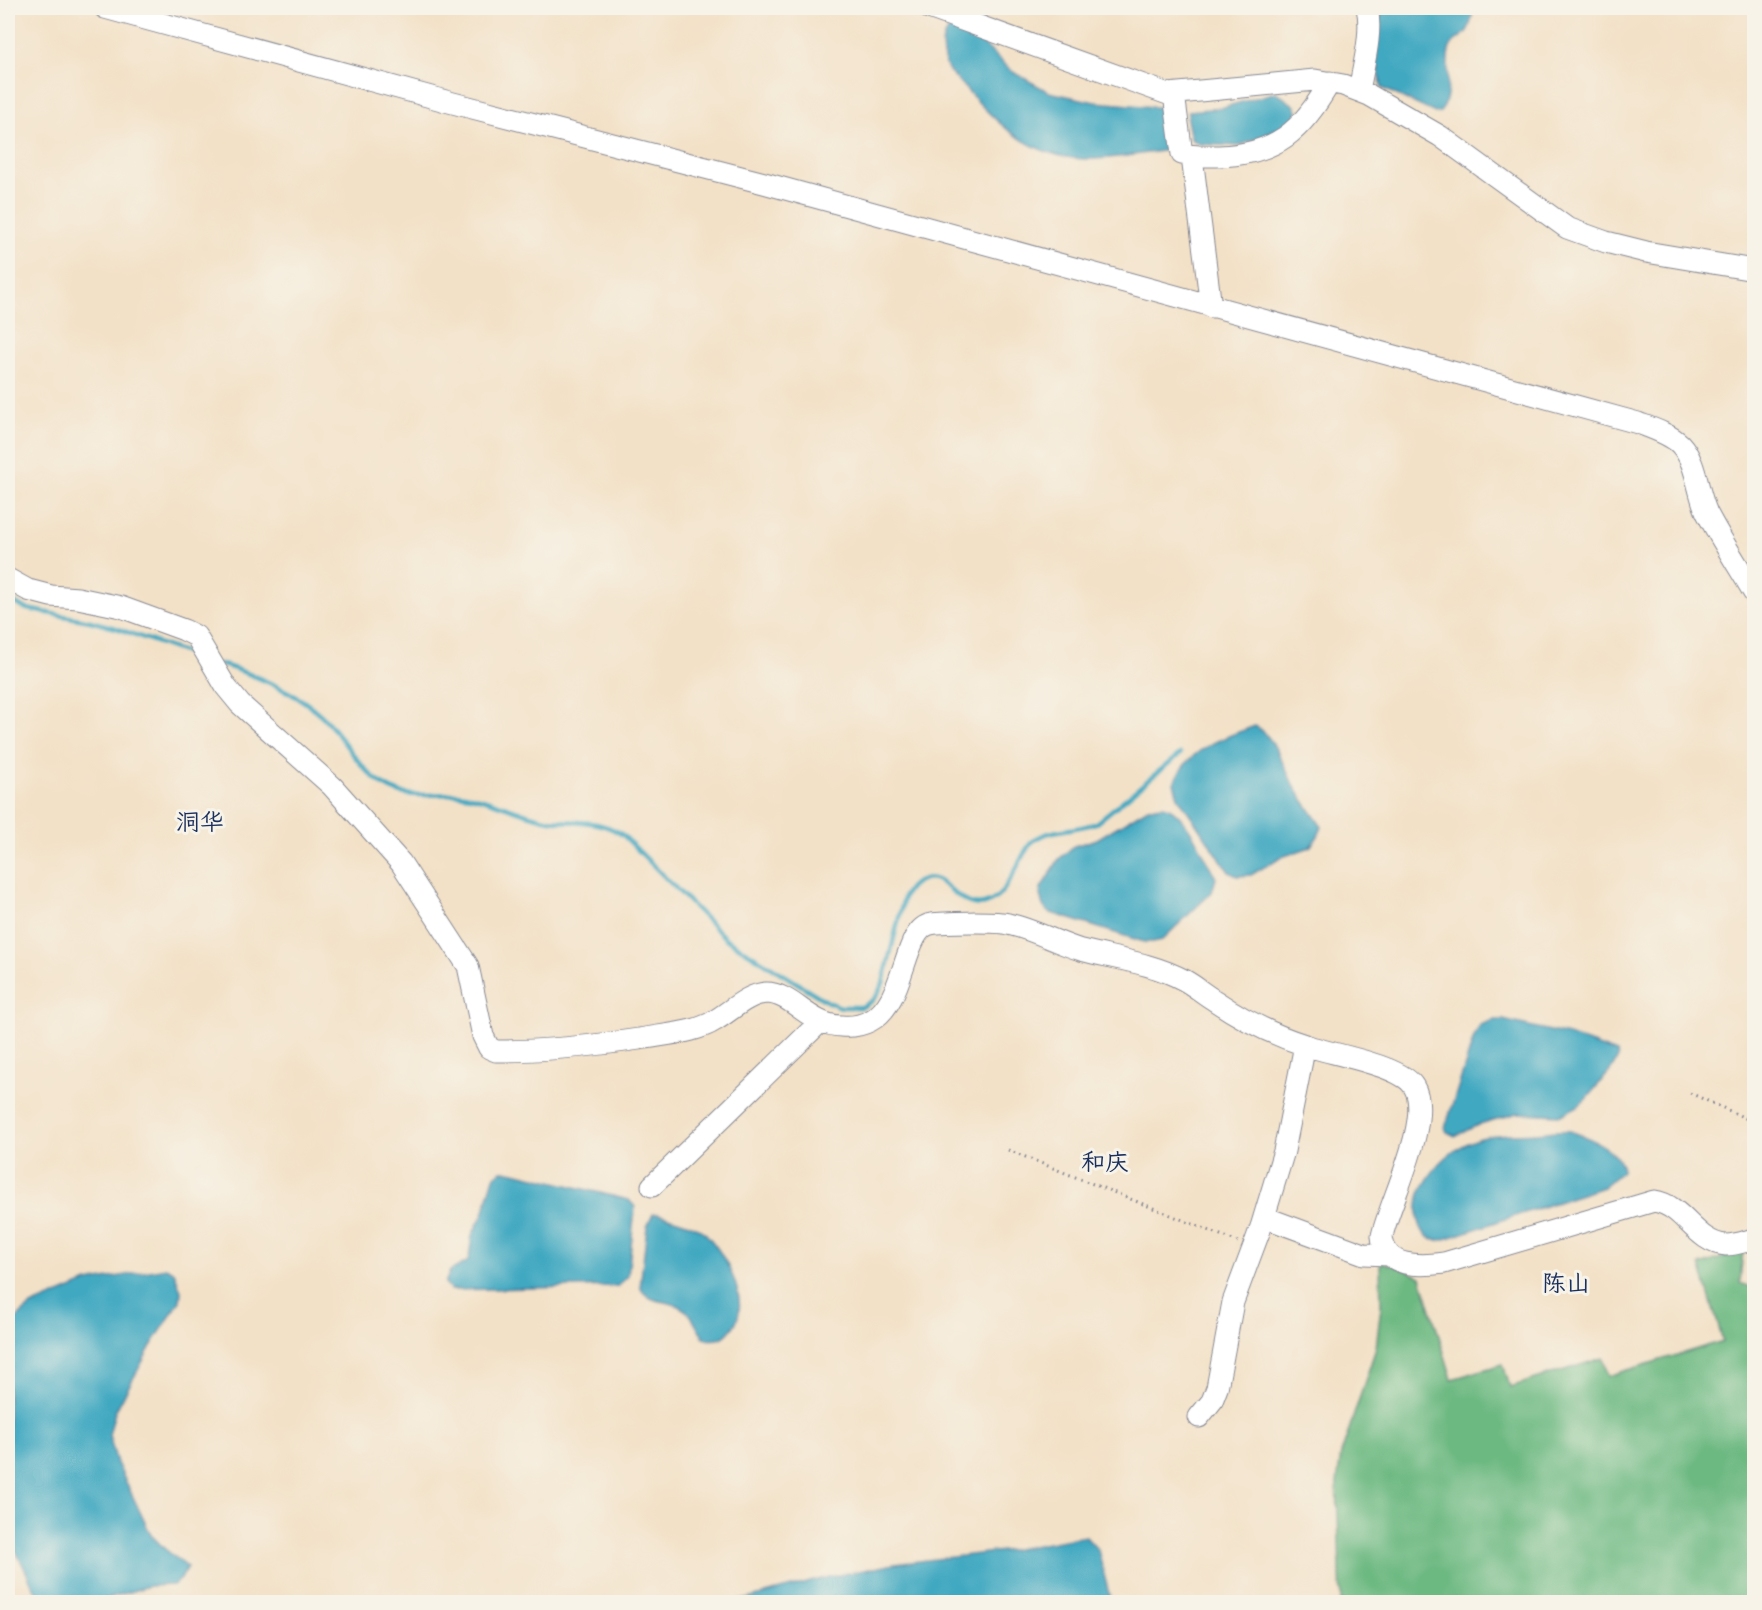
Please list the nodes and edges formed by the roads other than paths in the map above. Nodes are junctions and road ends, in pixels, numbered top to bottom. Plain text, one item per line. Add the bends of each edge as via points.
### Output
1 (105, 8) edge
2 (929, 8) edge
3 (1367, 8) edge
4 (1330, 82) junction
5 (1359, 91) junction
6 (1174, 93) junction
7 (1192, 157) junction
8 (1755, 270) edge
9 (1211, 307) junction
10 (8, 579) edge
11 (1755, 593) edge
12 (820, 1022) junction
13 (1305, 1046) junction
14 (652, 1186) dead end
15 (1264, 1217) junction
16 (1755, 1239) edge
17 (1389, 1255) junction
18 (1199, 1417) dead end

1 - 9 street via 764,183
2 - 6 street via 1107,70 1161,93
3 - 5 street via 1366,53
4 - 5 street
4 - 6 street via 1315,80
4 - 7 street via 1314,110 1277,143 1240,155
5 - 8 street via 1440,136 1567,228 1646,252
6 - 7 street via 1182,154
7 - 9 street
9 - 11 street via 1638,423 1664,434 1686,452 1707,513
10 - 12 street via 51,596 121,607 196,636 240,704 332,786 401,863 468,966 489,1048 509,1051 597,1045 678,1033 711,1023 762,993 782,996
12 - 13 street via 851,1027 882,1013 897,990 917,933 927,924 1002,923 1080,950 1169,974 1261,1028
12 - 14 street
13 - 15 street via 1284,1150
13 - 17 street via 1403,1075 1419,1097 1413,1145 1382,1236
15 - 17 street via 1364,1254
15 - 18 street via 1233,1302 1217,1389
16 - 17 street via 1728,1245 1715,1243 1673,1208 1654,1201 1444,1263 1407,1264

